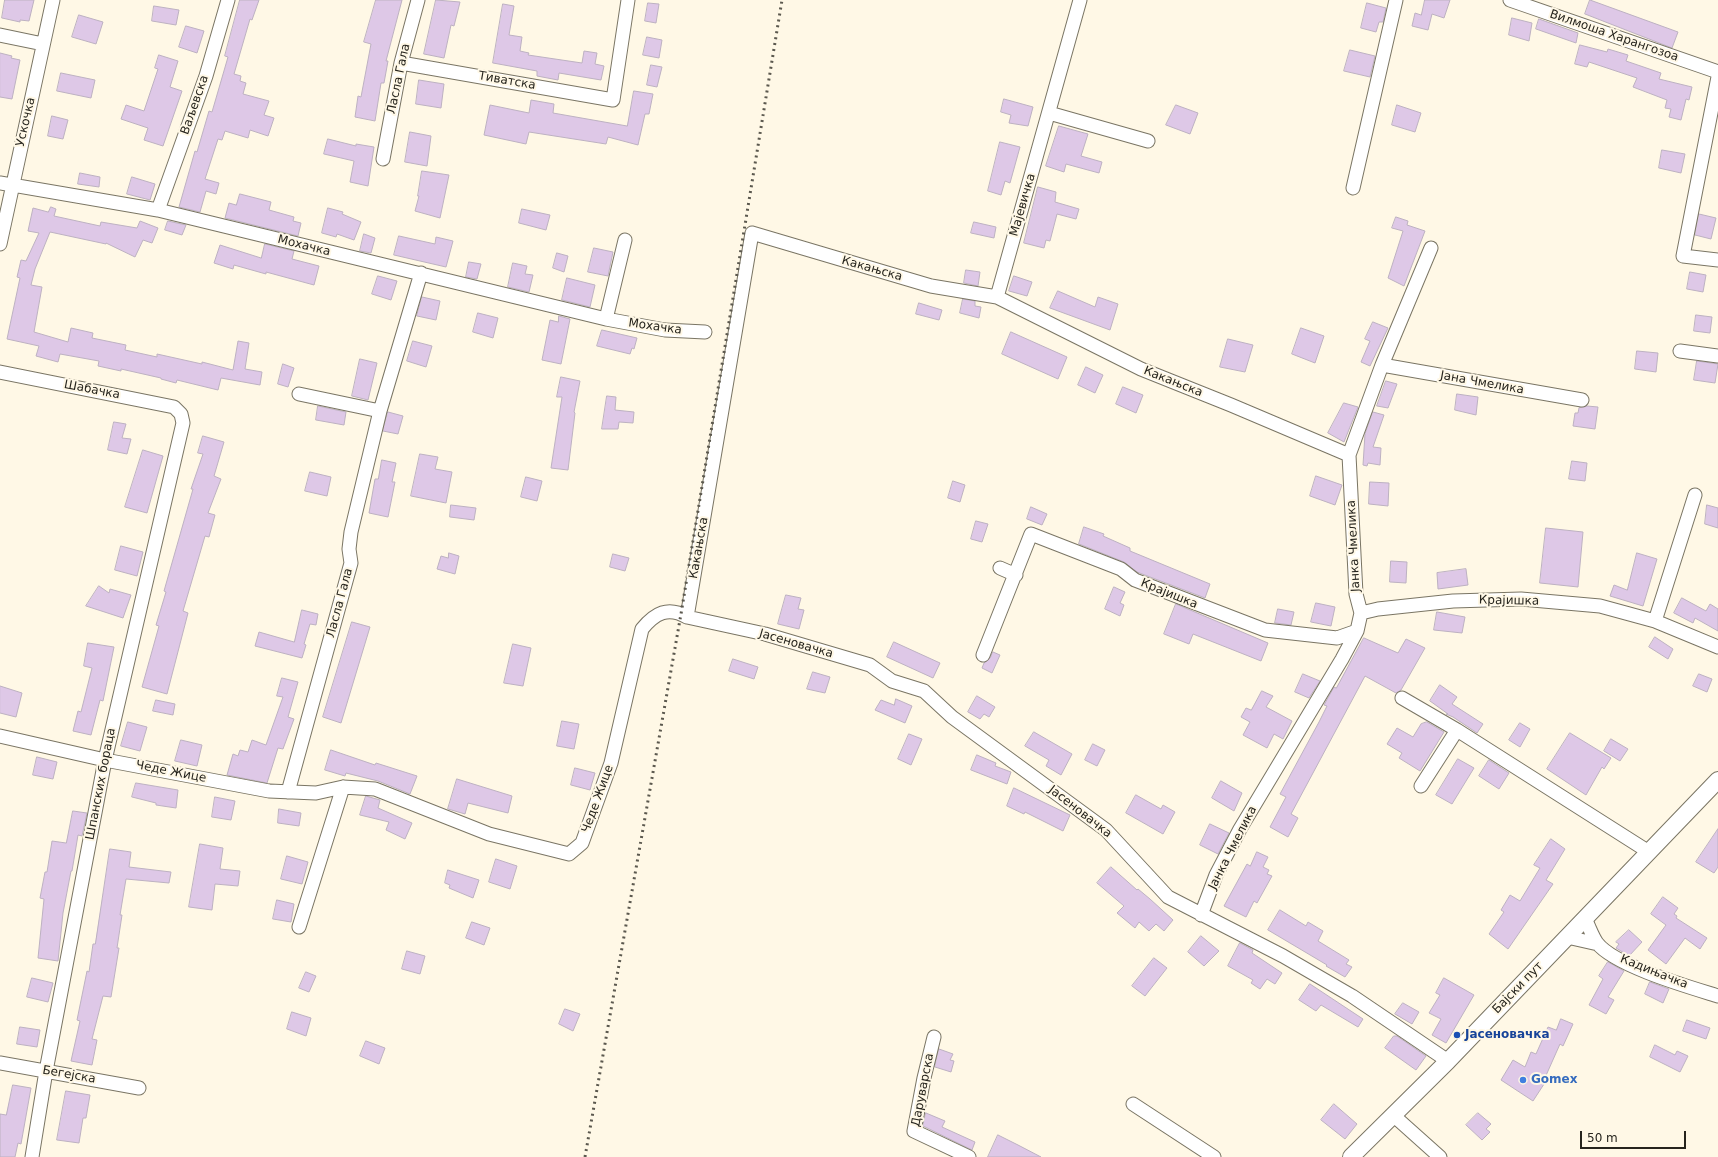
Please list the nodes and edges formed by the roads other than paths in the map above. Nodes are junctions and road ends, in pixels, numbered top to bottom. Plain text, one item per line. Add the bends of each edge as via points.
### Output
1 (54, 0) edge
2 (228, 0) edge
3 (418, 0) edge
4 (628, 0) edge
5 (1080, 0) edge
6 (1396, 0) edge
7 (1510, 0) edge
8 (0, 35) edge
9 (43, 44) junction
10 (401, 63) junction
11 (1718, 72) edge
12 (1718, 77) edge
13 (1049, 113) junction
14 (1148, 141) dead end
15 (383, 159) dead end
16 (6, 184) edge
17 (1353, 188) dead end
18 (158, 210) junction
19 (625, 240) dead end
20 (0, 244) edge
21 (1431, 248) dead end
22 (1718, 260) edge
23 (421, 273) junction
24 (997, 297) junction
25 (606, 319) junction
26 (705, 332) dead end
27 (1680, 351) dead end
28 (1718, 356) edge
29 (1382, 365) junction
30 (0, 372) edge
31 (298, 394) dead end
32 (1582, 400) dead end
33 (380, 411) junction
34 (181, 414) joint
35 (1349, 455) junction
36 (1695, 496) dead end
37 (1000, 568) dead end
38 (1016, 575) junction
39 (1361, 613) junction
40 (687, 617) junction
41 (1655, 621) junction
42 (1357, 631) junction
43 (1718, 646) edge
44 (983, 655) dead end
45 (1402, 698) dead end
46 (1457, 730) junction
47 (0, 736) edge
48 (105, 760) junction
49 (1718, 780) edge
50 (1421, 786) dead end
51 (343, 787) junction
52 (288, 792) junction
53 (1648, 852) junction
54 (1201, 915) junction
55 (1585, 919) junction
56 (299, 927) dead end
57 (1567, 937) junction
58 (1598, 944) junction
59 (1718, 996) edge
60 (934, 1037) dead end
61 (1448, 1061) junction
62 (0, 1063) edge
63 (46, 1071) junction
64 (139, 1088) dead end
65 (1133, 1104) dead end
66 (1393, 1115) junction
67 (32, 1157) edge
68 (969, 1157) edge
69 (1214, 1157) edge
70 (1352, 1157) edge
71 (1440, 1157) edge

1 - 9 street, Ускочка
2 - 18 street, Ваљевска via 206,76
3 - 10 street, Ласла Гала
4 - 10 street, Тиватска via 613,100
5 - 13 street, Мајевичка
6 - 17 street
7 - 11 street, Вилмоша Харангозоа
8 - 9 street
9 - 16 street, Ускочка
10 - 15 street, Ласла Гала
12 - 22 street via 1683,256
13 - 14 street
13 - 24 street, Мајевичка
16 - 18 street, Мохачка
16 - 20 street, Ускочка
18 - 23 street, Мохачка
19 - 25 street
21 - 29 street, Јанка Чмелика
23 - 25 street, Мохачка
23 - 33 street, Ласла Гала
24 - 35 street, Какањска via 1141,369
24 - 40 street, Какањска via 931,286 752,233
25 - 26 street, Мохачка via 665,330
27 - 28 street
29 - 32 street, Јана Чмелика
29 - 35 street, Јанка Чмелика
30 - 34 street, Шабачка via 174,406
31 - 33 street
33 - 52 street, Ласла Гала via 351,532 351,563
34 - 48 street, Шпанских бораца via 183,423
35 - 39 street, Јанка Чмелика via 1356,594
36 - 41 street
37 - 38 street
38 - 42 street, Крајишка via 1031,534 1120,569 1135,580 1265,630 1337,638
38 - 44 street, Крајишка
39 - 41 street, Крајишка via 1453,601 1521,599 1600,606
39 - 42 street, Јанка Чмелика
40 - 51 street, Чеде Жице via 670,612 660,613 651,618 642,629 611,763 582,843 569,854 489,834 375,789
40 - 54 street, Јасеновачка via 765,634 870,665 892,682 924,691 952,717 1106,830 1168,897
41 - 43 street, Крајишка
42 - 54 street, Јанка Чмелика via 1240,829 1216,875
45 - 46 street
46 - 50 street
46 - 53 street
47 - 48 street, Чеде Жице
48 - 52 street, Чеде Жице via 196,778
48 - 63 street, Шпанских бораца
49 - 53 street, Бајски пут
51 - 52 street, Чеде Жице via 316,793
51 - 56 street
53 - 55 street, Бајски пут
54 - 61 street, Јасеновачка via 1282,956 1352,996
55 - 57 street, Бајски пут
55 - 58 street, Кадињачка
57 - 58 street
57 - 61 street, Бајски пут
58 - 59 street, Кадињачка via 1634,967
60 - 68 street, Даруварска via 914,1131
61 - 66 street, Бајски пут
62 - 63 street, Бегејска
63 - 64 street, Бегејска
63 - 67 street, Шпанских бораца
65 - 69 street
66 - 70 street, Бајски пут
66 - 71 street

